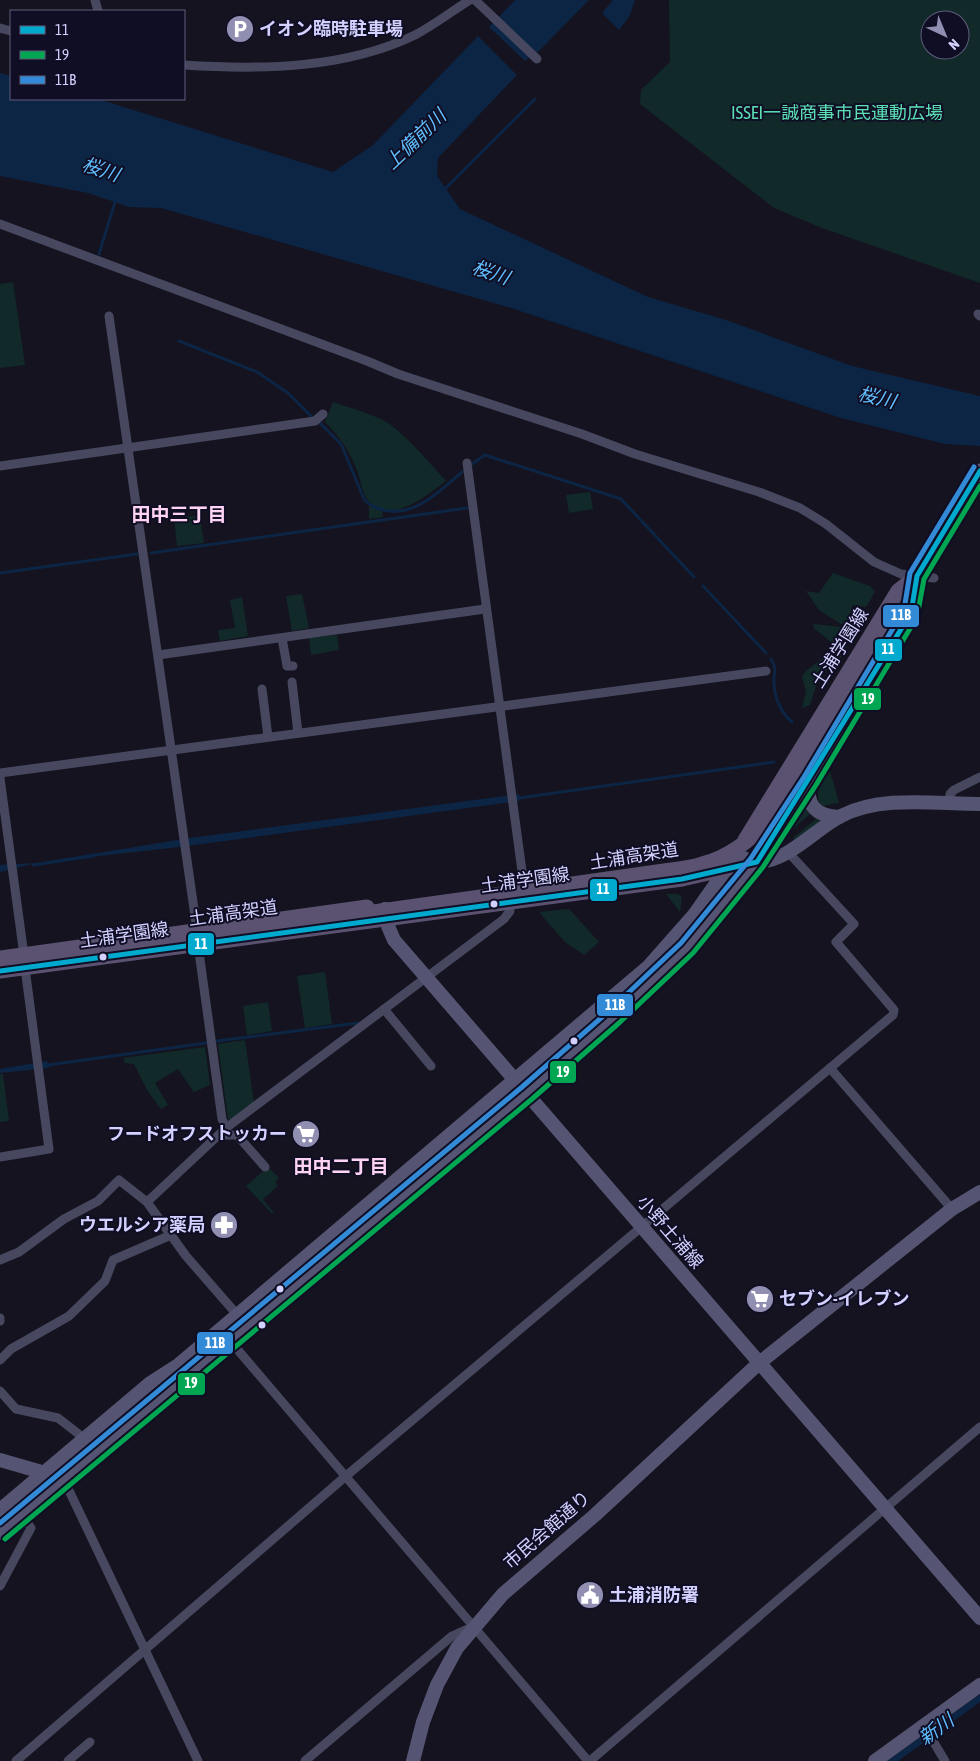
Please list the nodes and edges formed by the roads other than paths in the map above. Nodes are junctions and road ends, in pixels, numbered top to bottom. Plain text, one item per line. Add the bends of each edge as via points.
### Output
1 (470, 0) edge
2 (475, 0) edge
3 (537, 59) dead end
4 (185, 65) edge
5 (0, 224) edge
6 (110, 316) dead end
7 (323, 414) dead end
8 (128, 447) junction
9 (467, 463) dead end
10 (0, 466) edge
11 (980, 471) edge
12 (921, 570) junction
13 (934, 578) dead end
14 (486, 609) junction
15 (282, 638) junction
16 (158, 655) junction
17 (293, 666) dead end
18 (766, 670) dead end
19 (292, 682) dead end
20 (262, 689) dead end
21 (500, 707) junction
22 (298, 733) junction
23 (268, 737) junction
24 (172, 750) junction
25 (0, 773) edge
26 (980, 777) edge
27 (0, 778) edge
28 (810, 780) junction
29 (950, 804) junction
30 (980, 804) edge
31 (838, 817) junction
32 (788, 852) junction
33 (736, 855) junction
34 (757, 862) junction
35 (726, 870) junction
36 (524, 886) junction
37 (509, 901) junction
38 (385, 911) junction
39 (196, 924) dead end
40 (23, 948) dead end
41 (199, 952) dead end
42 (0, 958) edge
43 (0, 965) edge
44 (25, 968) junction
45 (0, 971) edge
46 (426, 978) junction
47 (384, 1009) junction
48 (431, 1066) dead end
49 (830, 1068) junction
50 (515, 1078) junction
51 (527, 1092) junction
52 (226, 1128) junction
53 (219, 1135) junction
54 (0, 1156) edge
55 (265, 1167) dead end
56 (980, 1192) edge
57 (147, 1202) junction
58 (952, 1209) junction
59 (641, 1227) junction
60 (171, 1235) junction
61 (0, 1260) edge
62 (237, 1314) junction
63 (247, 1326) junction
64 (220, 1329) junction
65 (230, 1340) junction
66 (0, 1360) edge
67 (758, 1364) junction
68 (0, 1391) edge
69 (980, 1427) edge
70 (85, 1438) junction
71 (0, 1460) edge
72 (45, 1472) junction
73 (346, 1476) junction
74 (64, 1480) junction
75 (886, 1509) junction
76 (0, 1510) edge
77 (22, 1515) junction
78 (0, 1533) edge
79 (0, 1586) edge
80 (980, 1618) edge
81 (473, 1627) junction
82 (146, 1650) junction
83 (980, 1685) edge
84 (926, 1729) junction
85 (90, 1742) dead end
86 (16, 1761) edge
87 (68, 1761) edge
88 (198, 1761) edge
89 (304, 1761) edge
90 (413, 1761) edge
91 (589, 1761) edge
92 (875, 1761) edge
93 (945, 1761) edge

1 - 4 street via 415,35 360,56 300,65 224,68
2 - 3 street
5 - 12 street via 398,374 775,498 826,524 874,562 901,574
6 - 8 street
7 - 8 street via 315,421
8 - 10 street
8 - 16 street
9 - 14 street
11 - 12 main road, 土浦学園線
12 - 13 street
12 - 28 main road, 土浦学園線 via 911,613
12 - 33 main road, 土浦学園線 via 898,591
12 - 43 main road, 土浦高架道, bridge via 768,822 737,849 703,864
14 - 15 street
14 - 21 street
15 - 16 street
15 - 17 street via 287,666
16 - 24 street
18 - 21 street
19 - 22 street
20 - 23 street
21 - 22 street
21 - 36 street
22 - 23 street
23 - 24 street
24 - 25 street
24 - 39 street
26 - 29 street via 954,790 950,794
27 - 40 street
28 - 31 street via 808,790 813,808 827,816
28 - 34 main road, 土浦学園線
29 - 30 street
29 - 31 street via 882,804 856,809
31 - 32 street
32 - 34 street
32 - 49 street via 854,924 836,942 894,1010 893,1015
33 - 34 street
33 - 35 street
33 - 36 main road, 土浦学園線
34 - 35 main road, 土浦学園線
34 - 51 street via 660,976
35 - 37 main road, 土浦学園線 via 682,879
35 - 50 street via 673,940 648,966
36 - 38 main road, 土浦学園線
37 - 38 main road, 土浦学園線
37 - 46 street via 510,911 504,918
38 - 42 main road, 土浦学園線
38 - 44 main road, 土浦学園線
38 - 46 street, 小野土浦線 via 394,940
41 - 52 street via 222,1119
44 - 45 main road, 土浦学園線
44 - 54 street via 49,1149
46 - 47 street
46 - 50 street, 小野土浦線
47 - 48 street
47 - 52 street
49 - 58 street
49 - 59 street
50 - 51 street, 小野土浦線
50 - 62 street
51 - 59 street, 小野土浦線
51 - 63 street
52 - 53 street
53 - 55 street via 237,1135
53 - 57 street
56 - 58 street
57 - 60 street
57 - 61 street via 119,1180 98,1201
58 - 67 street
59 - 67 street, 小野土浦線
59 - 73 street
60 - 62 street
60 - 66 street via 114,1260 105,1281 68,1316 11,1349
62 - 63 street
62 - 64 street
63 - 65 street
64 - 65 street
64 - 70 street
65 - 73 street
65 - 74 street
67 - 75 street, 小野土浦線
67 - 81 street, 市民会館通り via 595,1515 502,1594
68 - 70 street via 16,1409 58,1418
69 - 75 street
70 - 72 street
71 - 72 street
72 - 74 street
72 - 76 street
73 - 81 street
73 - 82 street
74 - 77 street
74 - 82 street
75 - 80 street, 小野土浦線
75 - 91 street
77 - 78 street
77 - 79 street via 31,1528
81 - 89 street via 452,1636
81 - 90 street, 市民会館通り via 457,1648 437,1685
81 - 91 street
82 - 86 street
82 - 88 street
83 - 84 street
84 - 92 street
84 - 93 street
85 - 87 street

